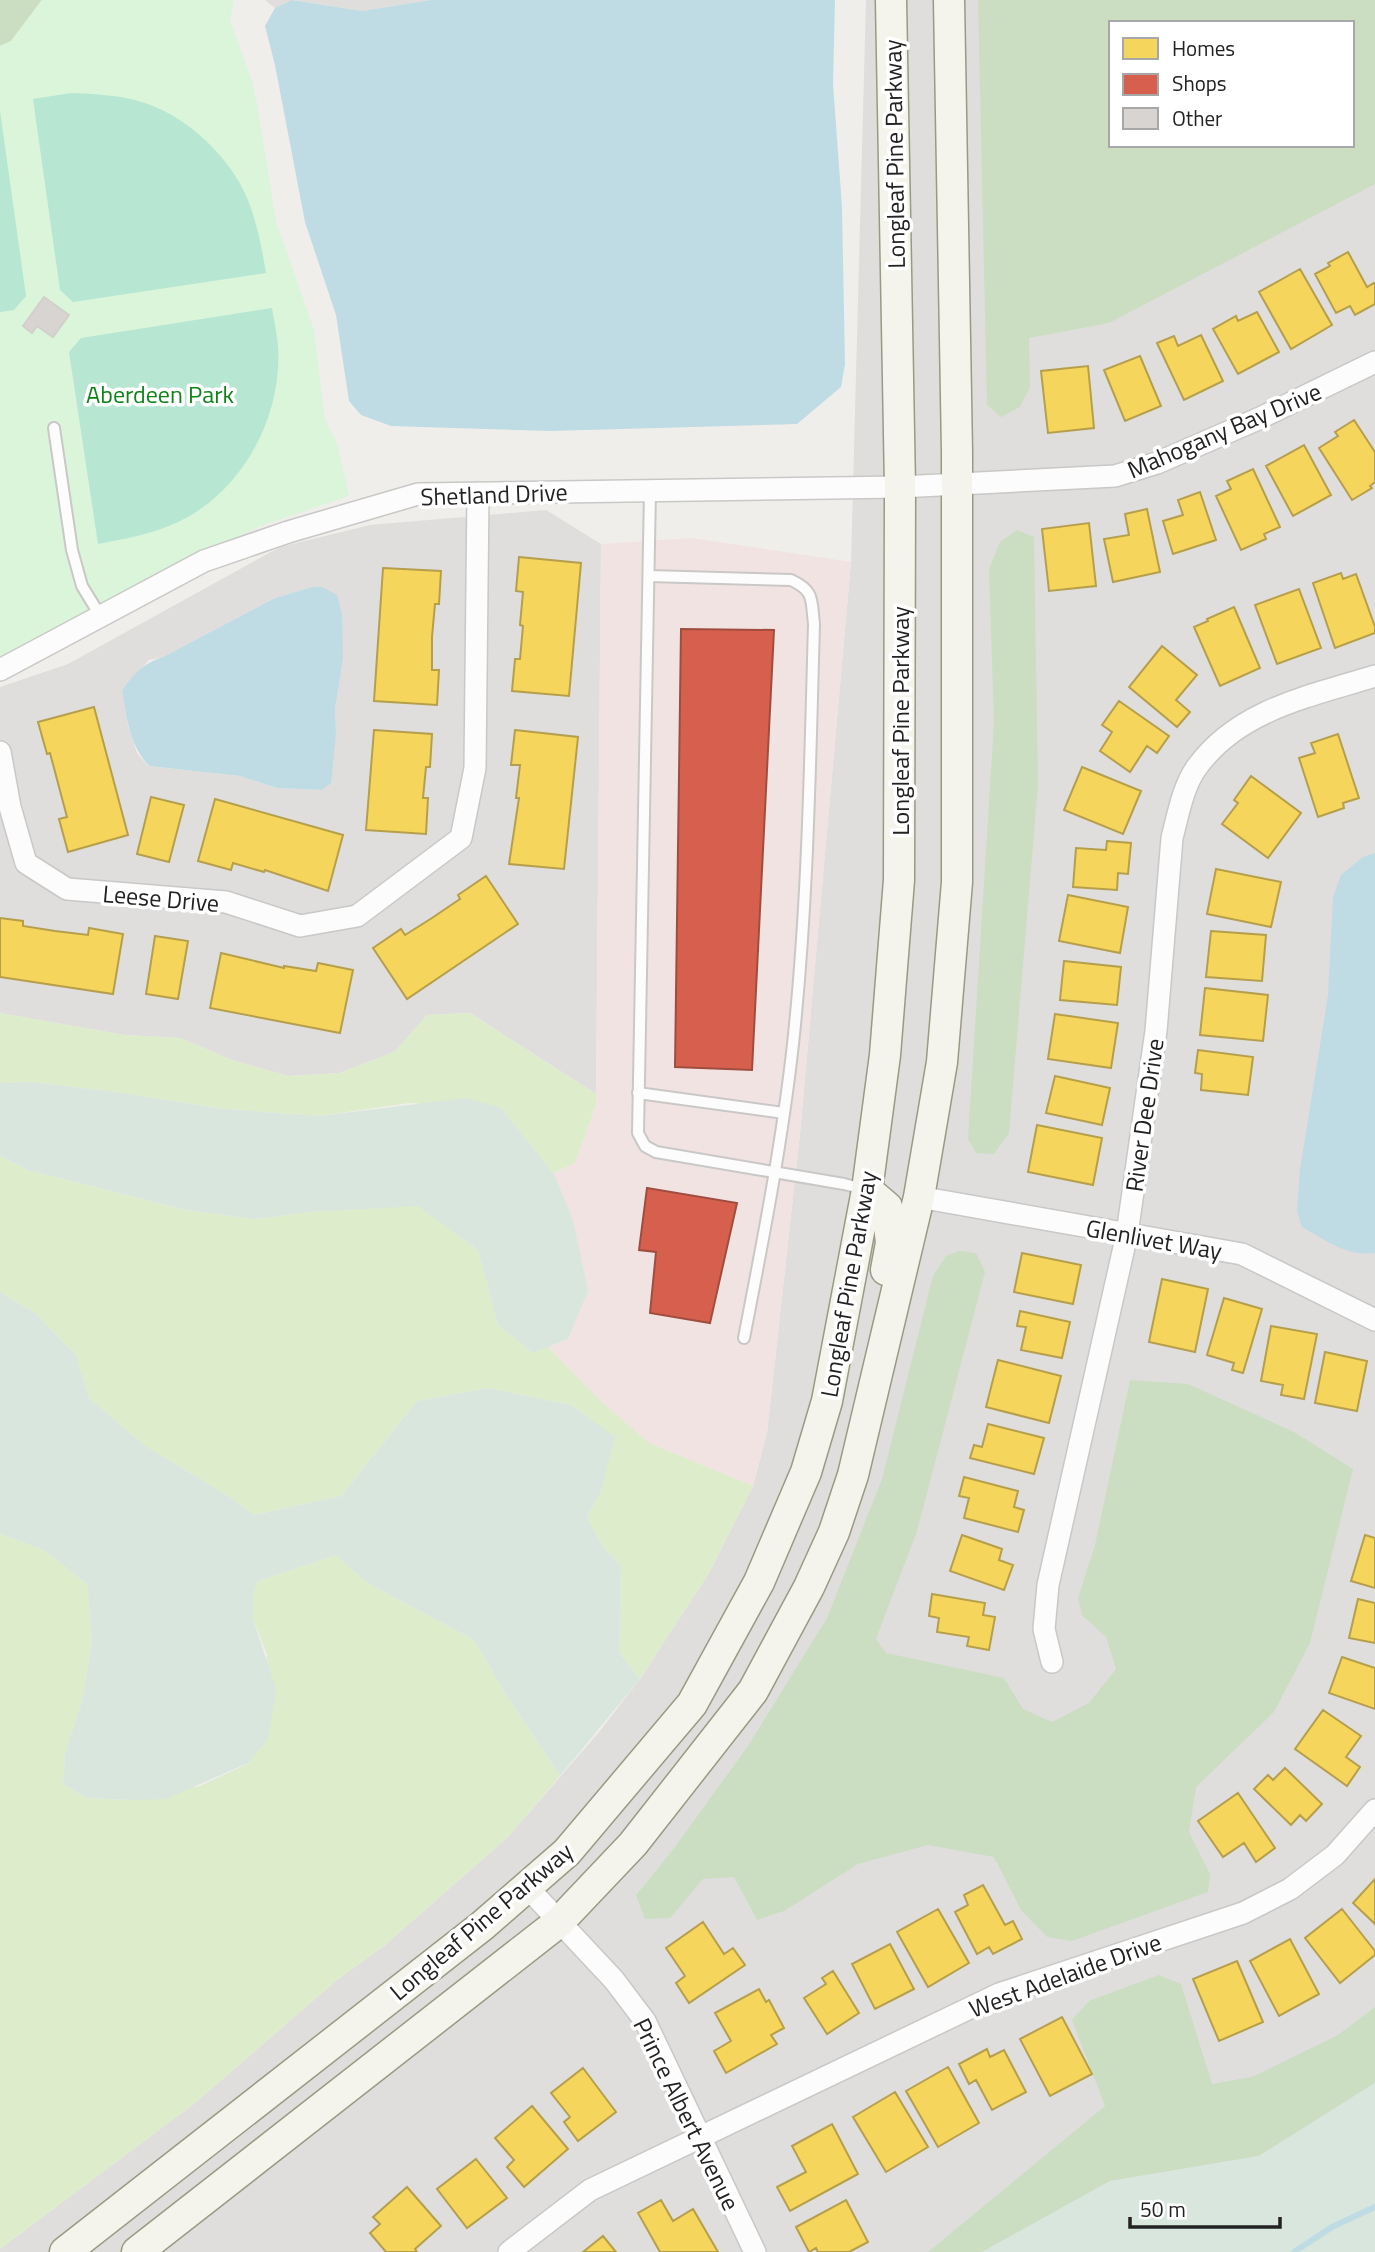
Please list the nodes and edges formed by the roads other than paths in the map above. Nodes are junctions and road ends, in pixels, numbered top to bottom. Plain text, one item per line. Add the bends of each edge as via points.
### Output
1 (891, 0) edge
2 (949, 0) edge
3 (1375, 362) edge
4 (54, 428) dead end
5 (956, 484) junction
6 (900, 487) junction
7 (650, 491) junction
8 (478, 493) junction
9 (649, 576) junction
10 (101, 617) junction
11 (0, 670) edge
12 (1375, 676) edge
13 (0, 752) edge
14 (638, 1093) junction
15 (784, 1113) junction
16 (776, 1172) junction
17 (867, 1190) junction
18 (919, 1197) junction
19 (1127, 1234) junction
20 (1375, 1320) edge
21 (744, 1338) dead end
22 (853, 1475) junction
23 (1052, 1662) dead end
24 (1375, 1810) edge
25 (527, 1887) junction
26 (559, 1922) junction
27 (701, 2136) junction
28 (65, 2252) edge
29 (137, 2252) edge
30 (509, 2252) edge
31 (755, 2252) edge

1 - 6 main road, Longleaf Pine Parkway
2 - 5 main road, Longleaf Pine Parkway
3 - 5 street, Mahogany Bay Drive via 1258,419 1115,476
4 - 10 lane via 72,550 82,586
5 - 6 street, Mahogany Bay Drive
5 - 18 main road, Longleaf Pine Parkway via 957,882 942,1062
6 - 7 street, Shetland Drive
6 - 17 main road, Longleaf Pine Parkway via 899,880 885,1055
7 - 8 street, Shetland Drive
7 - 9 lane
8 - 10 street, Shetland Drive via 418,494 288,532 204,561
8 - 13 street, Leese Drive via 475,768 461,838 357,916 300,926 226,902 67,889 26,863
9 - 14 lane
9 - 15 lane via 791,580 811,594 807,864
10 - 11 street, Shetland Drive
12 - 19 street, River Dee Drive via 1256,716 1222,740 1196,768 1172,838 1156,1031
14 - 15 lane
14 - 16 lane via 638,1133 645,1146 656,1152
15 - 16 lane
16 - 17 lane
16 - 21 lane
17 - 22 main road via 887,1208 891,1243 840,1462
17 - 25 main road, Longleaf Pine Parkway via 827,1401 806,1472 759,1582 692,1704 567,1852
18 - 19 street, Glenlivet Way
18 - 22 main road, Longleaf Pine Parkway
19 - 20 street, Glenlivet Way via 1242,1254
19 - 23 street, River Dee Drive via 1048,1585 1044,1629
22 - 26 main road, Longleaf Pine Parkway via 809,1587 753,1691 633,1844
24 - 27 street, West Adelaide Drive via 1335,1855 1290,1889 1243,1913 999,1994
25 - 26 street, Prince Albert Avenue
25 - 28 main road, Longleaf Pine Parkway
26 - 27 street, Prince Albert Avenue via 645,2021
26 - 29 main road, Longleaf Pine Parkway
27 - 30 street, West Adelaide Drive via 590,2190
27 - 31 street, Prince Albert Avenue

